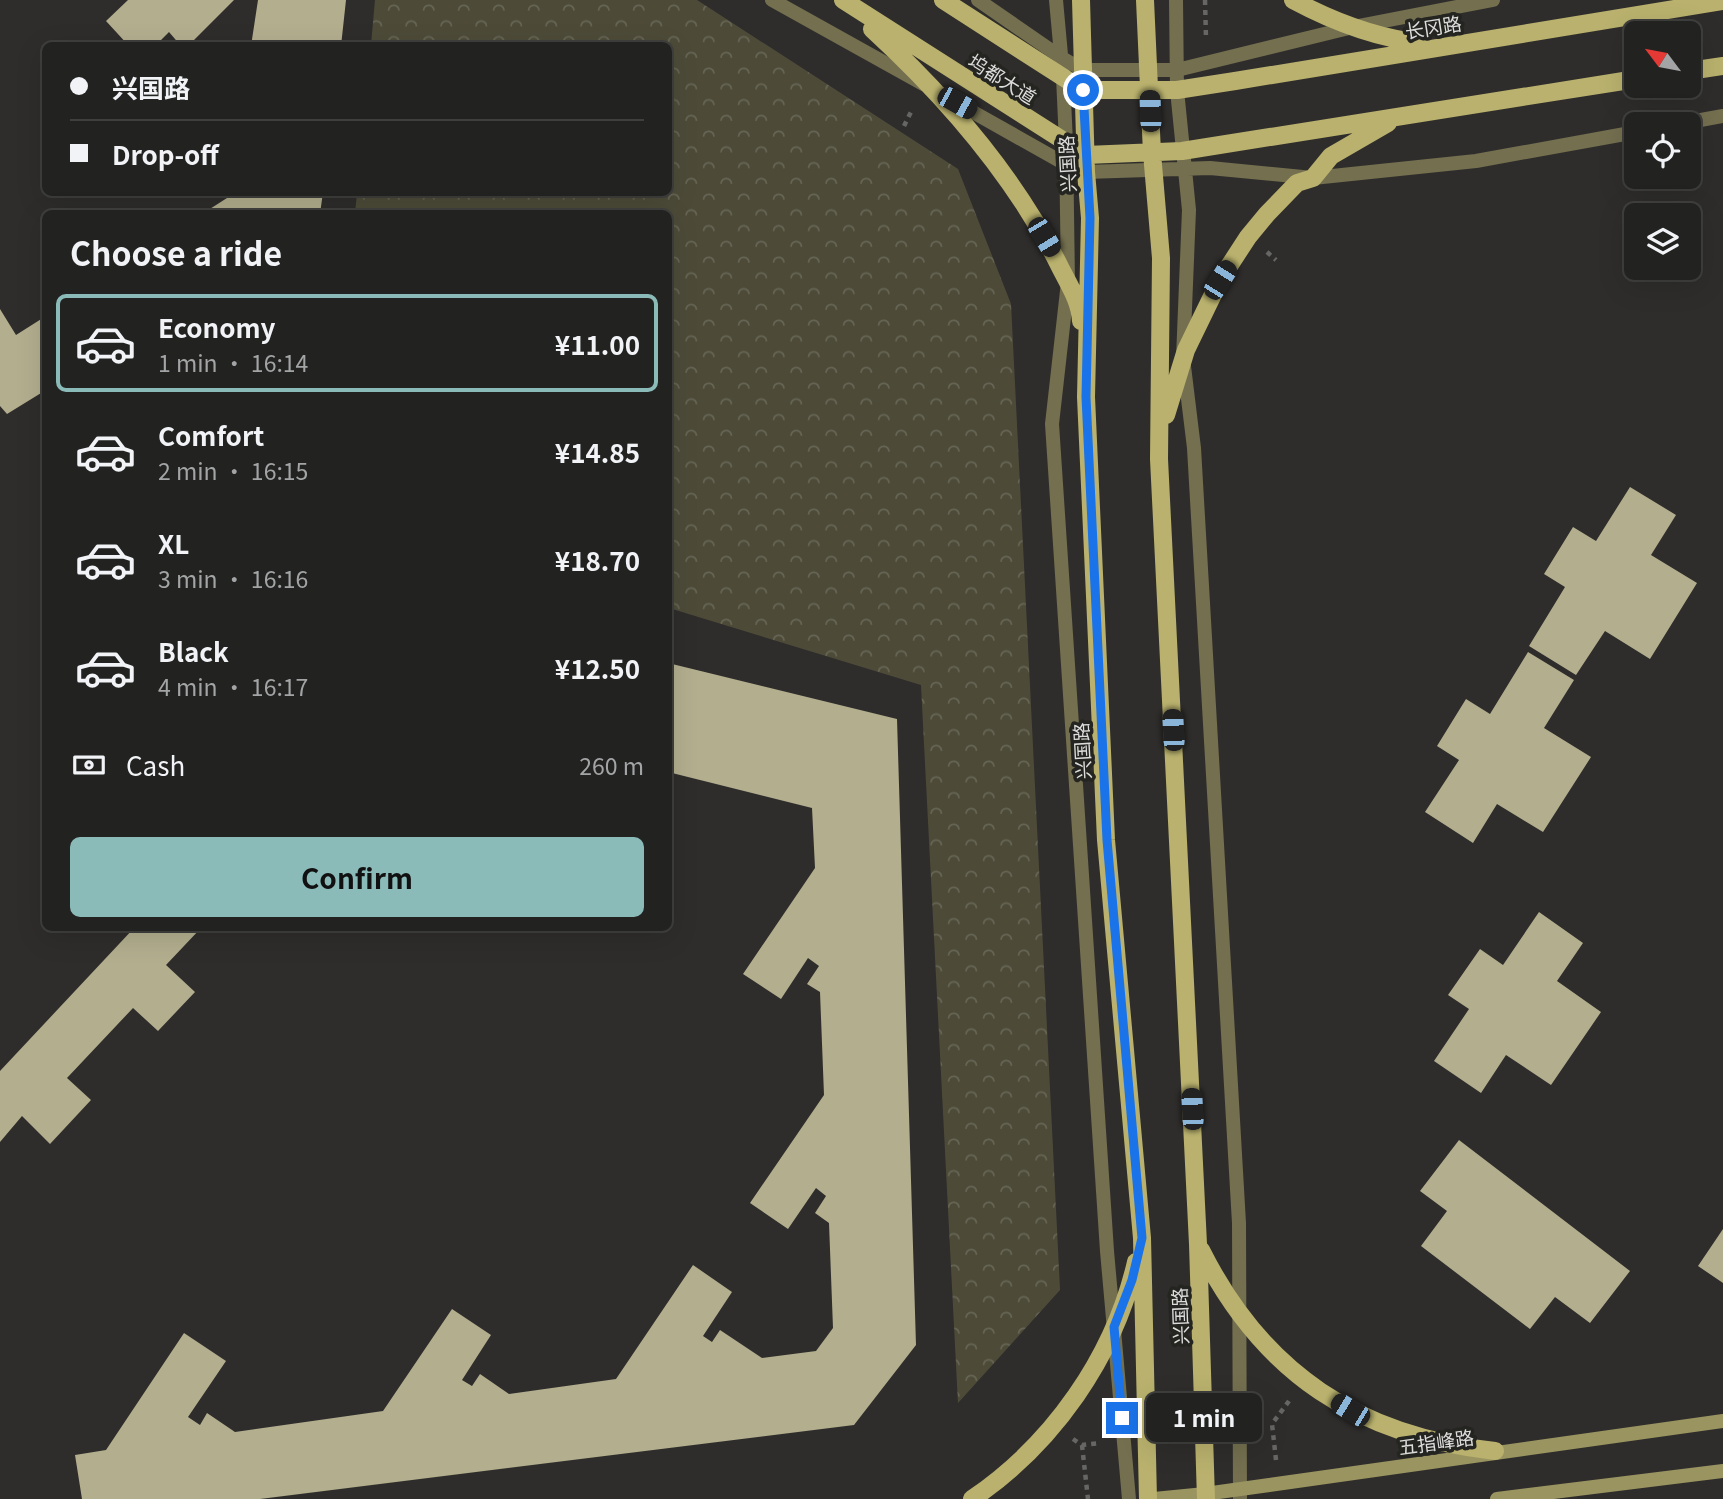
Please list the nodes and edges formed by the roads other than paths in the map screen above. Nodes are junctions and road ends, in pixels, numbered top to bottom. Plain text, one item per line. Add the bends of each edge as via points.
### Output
1 (772, 0) edge
2 (837, 0) edge
3 (843, 0) edge
4 (943, 0) edge
5 (978, 0) edge
6 (1056, 0) edge
7 (1082, 0) edge
8 (1145, 0) edge
9 (1176, 0) edge
10 (1293, 0) edge
11 (1493, 0) edge
12 (1723, 1) edge
13 (1353, 27) junction
14 (1443, 45) junction
15 (1062, 58) junction
16 (1723, 66) edge
17 (1701, 69) edge
18 (1083, 70) junction
19 (1147, 70) junction
20 (1177, 71) junction
21 (1063, 77) junction
22 (1624, 81) edge
23 (934, 90) junction
24 (1083, 90) junction
25 (1177, 90) junction
26 (1149, 91) junction
27 (1407, 114) junction
28 (1723, 116) edge
29 (1701, 120) edge
30 (1624, 134) edge
31 (1066, 143) junction
32 (1183, 160) junction
33 (1153, 162) junction
34 (1086, 163) junction
35 (1067, 164) junction
36 (1313, 178) junction
37 (1068, 282) junction
38 (1182, 358) junction
39 (1086, 397) junction
40 (1159, 459) junction
41 (1142, 1238) junction
42 (1199, 1244) junction
43 (1239, 1314) junction
44 (1114, 1327) junction
45 (1723, 1420) edge
46 (1495, 1451) junction
47 (1723, 1471) edge
48 (1240, 1494) edge
49 (1205, 1496) edge
50 (972, 1499) edge
51 (1129, 1499) edge
52 (1148, 1499) edge
53 (1154, 1499) edge
54 (1497, 1499) edge

1 - 23 street
2 - 23 main road
3 - 31 main road, 坞都大道
4 - 21 main road, 坞都大道
5 - 15 street
6 - 15 street
7 - 18 main road, 兴国路
8 - 19 main road, 兴国路
9 - 20 street
10 - 13 main road
11 - 13 street
12 - 14 main road, 长冈路
13 - 14 main road via 1402,41
13 - 20 street
14 - 25 main road, 长冈路
15 - 18 street
15 - 21 street
16 - 17 main road
18 - 19 street
18 - 24 main road, 兴国路
19 - 20 street
19 - 26 main road, 兴国路
20 - 25 street
21 - 24 main road, 坞都大道
21 - 31 street
22 - 27 main road
23 - 35 street
23 - 37 main road via 1021,200
24 - 26 main road
24 - 34 main road, 兴国路
25 - 26 main road, 长冈路
25 - 32 street
26 - 33 main road, 兴国路
27 - 32 main road
27 - 36 main road via 1331,156
28 - 29 street
30 - 36 street via 1476,161
31 - 34 main road, 坞都大道
31 - 35 street
32 - 33 main road
32 - 36 street via 1210,168
32 - 38 street via 1189,210
33 - 34 main road
33 - 40 main road, 兴国路 via 1161,258
34 - 35 street
34 - 39 main road, 兴国路 via 1090,218
35 - 37 street
36 - 38 main road via 1297,183 1240,248
37 - 39 main road via 1080,306
37 - 44 street via 1052,424
38 - 40 main road
38 - 43 street via 1194,448 1239,1223
39 - 41 main road, 兴国路 via 1107,840
40 - 42 main road, 兴国路
41 - 44 main road
41 - 52 main road, 兴国路
42 - 43 main road
42 - 49 main road, 兴国路
43 - 46 main road via 1288,1366 1350,1410 1420,1439
43 - 48 street
44 - 50 main road via 1087,1378 1049,1430
44 - 51 street
45 - 46 main road, 五指峰路
46 - 48 main road, 五指峰路
47 - 54 main road
48 - 49 main road, 五指峰路
49 - 53 main road, 五指峰路

